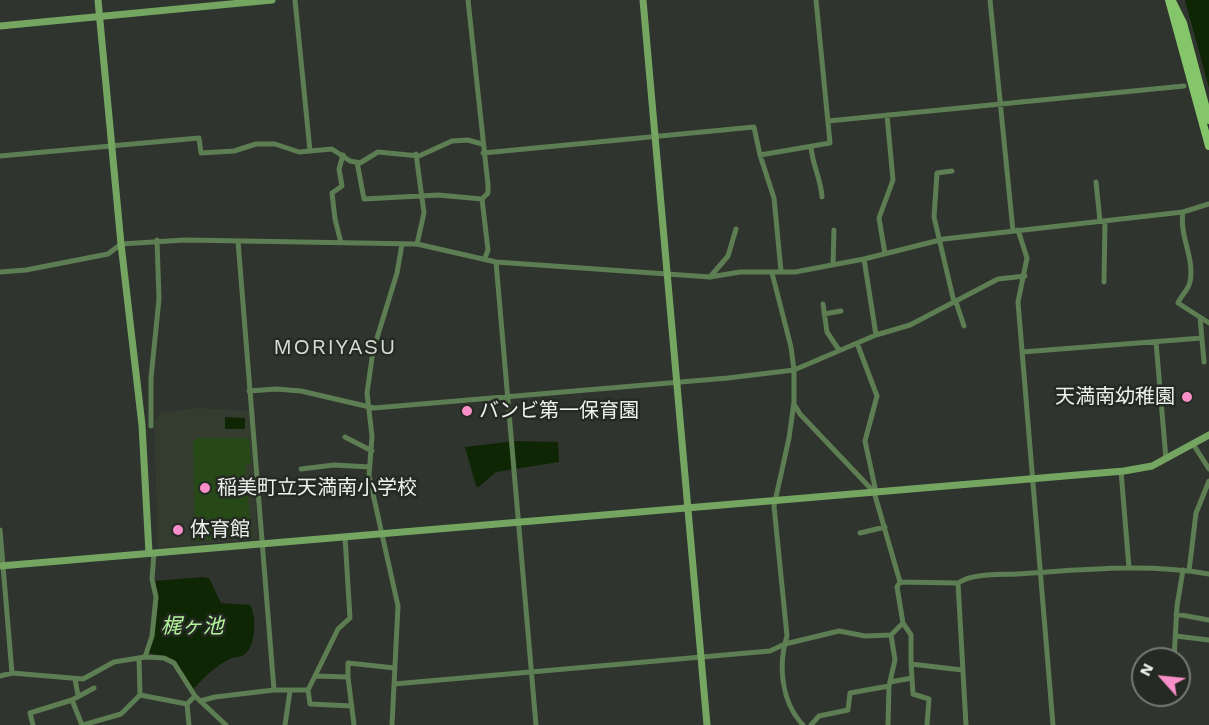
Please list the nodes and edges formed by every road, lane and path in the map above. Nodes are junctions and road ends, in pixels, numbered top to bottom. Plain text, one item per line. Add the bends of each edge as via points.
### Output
1 (98, 0) edge
2 (272, 0) edge
3 (295, 0) edge
4 (468, 0) edge
5 (643, 0) edge
6 (816, 0) edge
7 (990, 0) edge
8 (1171, 0) edge
9 (100, 16) junction
10 (0, 26) edge
11 (1184, 86) dead end
12 (999, 104) junction
13 (886, 115) junction
14 (1209, 120) edge
15 (828, 121) junction
16 (656, 136) junction
17 (482, 144) junction
18 (811, 146) junction
19 (1209, 146) edge
20 (112, 147) junction
21 (310, 151) junction
22 (483, 153) junction
23 (416, 154) junction
24 (343, 155) junction
25 (760, 155) junction
26 (0, 156) edge
27 (357, 162) junction
28 (952, 171) dead end
29 (1096, 182) dead end
30 (420, 195) junction
31 (822, 197) dead end
32 (482, 199) junction
33 (1209, 204) edge
34 (1183, 212) junction
35 (1102, 221) junction
36 (736, 229) dead end
37 (834, 230) dead end
38 (1016, 230) junction
39 (157, 240) junction
40 (941, 240) junction
41 (237, 241) junction
42 (341, 243) junction
43 (121, 244) junction
44 (402, 244) junction
45 (417, 244) junction
46 (885, 254) junction
47 (485, 258) junction
48 (864, 259) junction
49 (496, 262) junction
50 (833, 266) junction
51 (0, 272) edge
52 (781, 272) junction
53 (772, 273) junction
54 (669, 274) junction
55 (1024, 276) junction
56 (710, 277) junction
57 (1104, 282) dead end
58 (955, 302) junction
59 (823, 304) dead end
60 (841, 311) dead end
61 (824, 314) junction
62 (1200, 318) junction
63 (1209, 323) edge
64 (964, 326) dead end
65 (876, 335) junction
66 (1202, 338) junction
67 (1156, 342) junction
68 (857, 343) junction
69 (839, 350) junction
70 (1022, 352) junction
71 (1204, 362) dead end
72 (794, 370) junction
73 (136, 378) junction
74 (152, 378) junction
75 (678, 381) junction
76 (249, 391) junction
77 (507, 396) junction
78 (794, 403) junction
79 (369, 405) junction
80 (151, 426) dead end
81 (1209, 435) edge
82 (345, 437) dead end
83 (1193, 444) junction
84 (372, 451) junction
85 (1166, 459) junction
86 (370, 467) junction
87 (301, 469) dead end
88 (1209, 469) edge
89 (1121, 471) junction
90 (1033, 479) junction
91 (1209, 482) edge
92 (875, 492) junction
93 (778, 499) junction
94 (688, 507) junction
95 (517, 523) junction
96 (885, 527) junction
97 (0, 530) edge
98 (860, 533) dead end
99 (381, 534) junction
100 (345, 537) junction
101 (261, 543) junction
102 (151, 553) junction
103 (2, 566) edge
104 (1129, 568) junction
105 (1186, 570) junction
106 (1040, 572) junction
107 (1209, 574) edge
108 (900, 582) junction
109 (958, 583) junction
110 (1176, 614) junction
111 (1209, 620) edge
112 (903, 623) junction
113 (891, 635) junction
114 (1176, 636) junction
115 (1209, 640) edge
116 (785, 644) junction
117 (1175, 647) edge
118 (142, 658) junction
119 (702, 658) junction
120 (911, 664) junction
121 (395, 668) junction
122 (962, 670) junction
123 (532, 672) junction
124 (12, 673) junction
125 (0, 676) edge
126 (315, 676) junction
127 (348, 677) junction
128 (912, 678) junction
129 (75, 679) junction
130 (394, 684) junction
131 (889, 684) junction
132 (94, 688) dead end
133 (274, 690) junction
134 (308, 690) junction
135 (290, 691) junction
136 (78, 695) junction
137 (140, 695) junction
138 (195, 696) junction
139 (72, 700) junction
140 (200, 701) junction
141 (187, 704) junction
142 (352, 706) junction
143 (33, 725) edge
144 (83, 725) edge
145 (189, 725) edge
146 (226, 725) edge
147 (285, 725) edge
148 (354, 725) edge
149 (392, 725) edge
150 (536, 725) edge
151 (707, 725) edge
152 (802, 725) edge
153 (811, 725) edge
154 (888, 725) edge
155 (927, 725) edge
156 (966, 725) edge
157 (1053, 725) edge

1 - 9 street
2 - 9 street
3 - 21 street
4 - 17 street
5 - 16 street
6 - 15 street
7 - 12 street
8 - 14 main road via 1183,23
8 - 19 main road
9 - 10 street
9 - 20 street
11 - 12 street
12 - 13 street
12 - 38 street
13 - 15 street
13 - 46 street via 893,180 879,218
15 - 18 street via 830,142
16 - 22 street
16 - 25 street via 754,126
16 - 54 street
17 - 22 street
17 - 23 street via 452,141 434,151
18 - 25 street
18 - 31 street
20 - 21 street via 199,138 201,153 234,151 265,143
20 - 26 street
20 - 43 street
21 - 24 street via 332,149
22 - 32 street via 488,193
23 - 27 street via 378,152
23 - 30 street
24 - 27 street
24 - 42 street via 339,169 342,186 332,193
25 - 52 street via 774,198
27 - 30 street via 364,200
28 - 40 street via 937,173 934,217
29 - 35 street
30 - 32 street
30 - 45 street via 424,213
32 - 47 street via 488,250
33 - 34 street
34 - 35 street
34 - 62 street via 1180,228 1191,279 1178,303
35 - 38 street
35 - 57 street
36 - 56 street via 728,256
37 - 50 street
38 - 40 street
38 - 55 street via 1027,258
39 - 41 street
39 - 43 street
39 - 74 street via 159,299
40 - 46 street
40 - 58 street
41 - 42 street
41 - 76 street
42 - 44 street
43 - 51 street via 108,254
43 - 73 street
44 - 45 street
44 - 79 street via 373,351
45 - 47 street
46 - 48 street
47 - 49 street
48 - 50 street
48 - 65 street
49 - 54 street
49 - 77 street
50 - 52 street
52 - 53 street
53 - 56 street via 740,272
53 - 72 street
54 - 56 street
54 - 75 street
55 - 58 street via 998,279
55 - 70 street via 1018,302
58 - 64 street
58 - 65 street via 910,325
59 - 61 street
60 - 61 street
61 - 69 street via 827,332
62 - 63 street
62 - 66 street
65 - 68 street
66 - 67 street
66 - 71 street
67 - 70 street
67 - 85 street
68 - 69 street
68 - 92 street via 877,396 865,441
69 - 72 street
70 - 90 street
72 - 75 street
72 - 78 street
73 - 74 street
73 - 102 street
74 - 80 street
75 - 77 street
75 - 94 street
76 - 79 street via 293,390
76 - 101 street
77 - 79 street via 374,408
77 - 95 street
78 - 92 street
78 - 93 street
79 - 84 street
81 - 83 street
82 - 84 street
83 - 85 street
83 - 88 street
84 - 86 street
85 - 89 street via 1152,466
86 - 87 street via 334,465
86 - 99 street
89 - 90 street
89 - 104 street
90 - 92 street
90 - 106 street
91 - 105 street via 1196,513
92 - 93 street
92 - 96 street
93 - 94 street
93 - 116 street via 774,506 786,611
94 - 95 street
94 - 119 street
95 - 99 street
95 - 123 street
96 - 98 street
96 - 108 street
97 - 103 street
99 - 100 street
99 - 121 street via 398,606
100 - 101 street
100 - 126 street via 350,618 338,629
101 - 102 street
101 - 133 street
102 - 103 street
102 - 118 street via 156,597 152,636
103 - 124 street
104 - 105 street
104 - 106 street
105 - 107 street
105 - 110 street
106 - 109 street via 986,576
106 - 157 street
108 - 109 street
108 - 112 street via 897,587
109 - 122 street
110 - 111 street
110 - 114 street
112 - 113 street
112 - 120 street via 911,635
113 - 116 street via 839,631
113 - 131 street via 895,660
114 - 115 street
114 - 117 street
116 - 119 street via 770,651
116 - 152 street via 785,699
118 - 129 street via 114,662 83,679
118 - 137 street
118 - 138 street via 164,658 174,663
119 - 123 street
119 - 151 street
120 - 122 street
120 - 128 street
121 - 127 street via 348,663
121 - 130 street
122 - 156 street
123 - 130 street
123 - 150 street
124 - 125 street
124 - 129 street
126 - 127 street
126 - 134 street
127 - 142 street
128 - 131 street
128 - 155 street via 913,694 929,699
129 - 136 street
130 - 149 street
131 - 153 street via 850,693 848,710 819,716
131 - 154 street
132 - 136 street
133 - 135 street
133 - 140 street
134 - 135 street
134 - 142 street via 310,704
135 - 147 street
136 - 139 street
137 - 141 street
137 - 144 street via 121,714
138 - 140 street
138 - 141 street
139 - 143 street via 30,713
139 - 144 street
140 - 146 street
141 - 145 street
142 - 148 street

